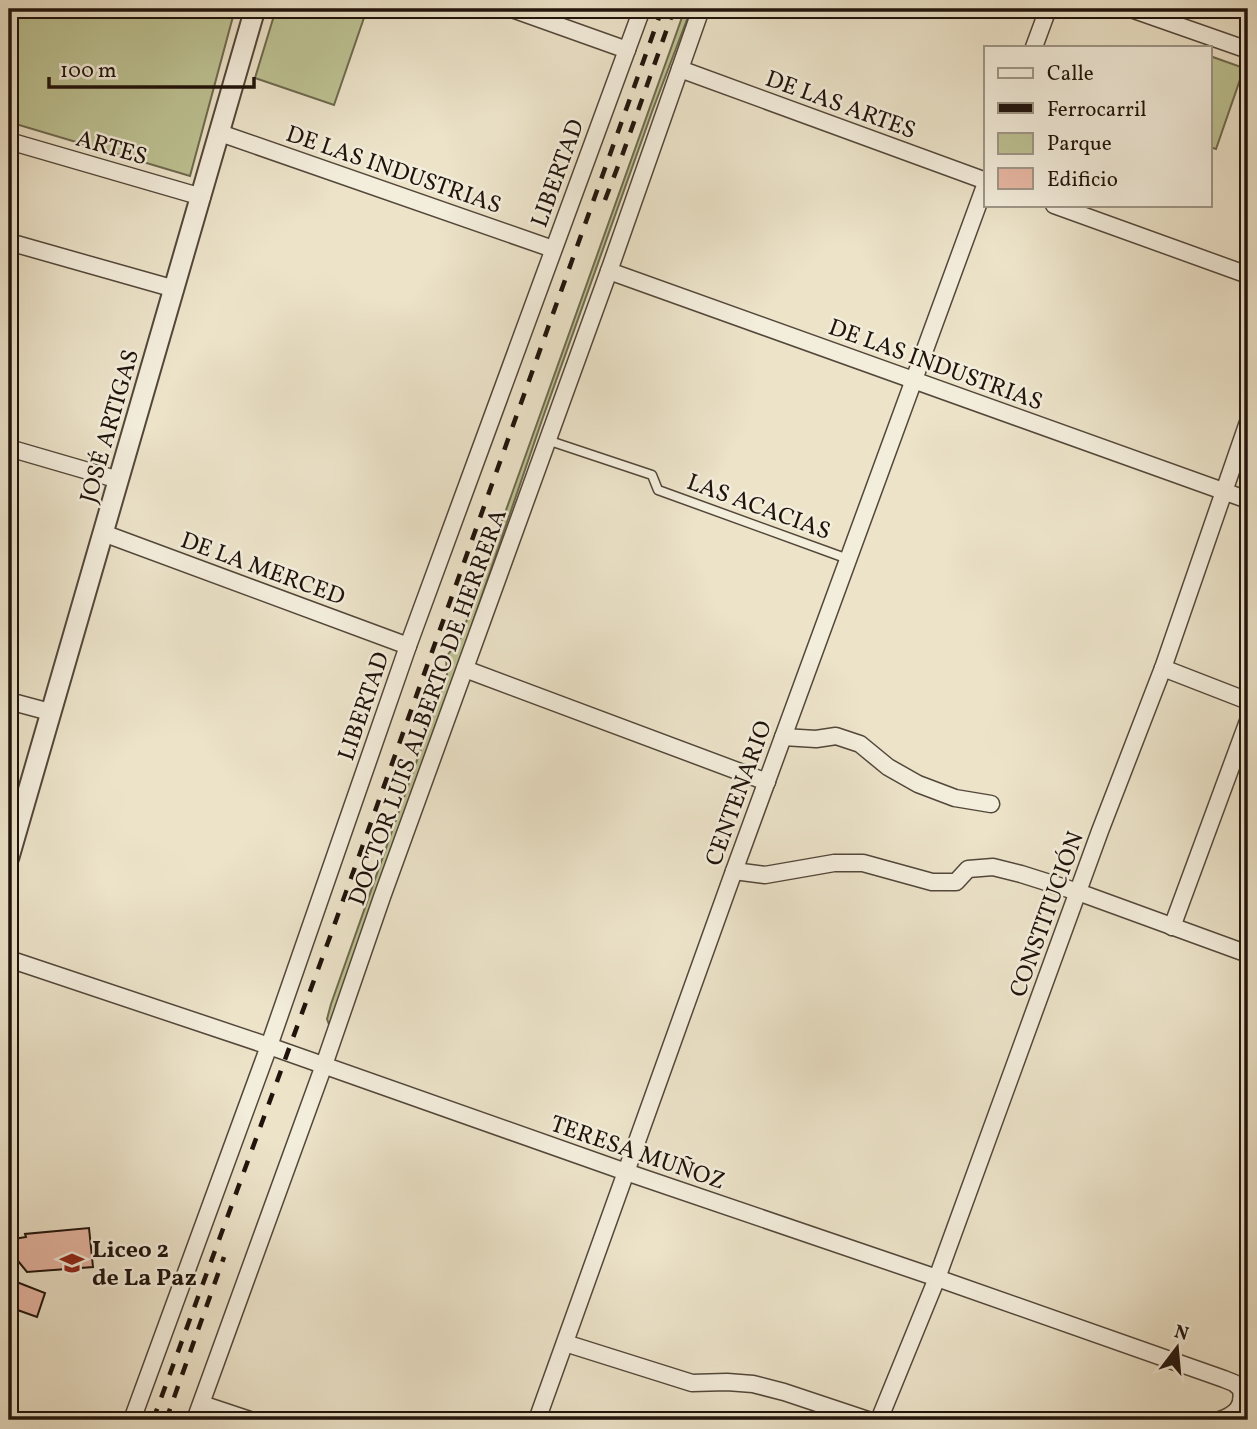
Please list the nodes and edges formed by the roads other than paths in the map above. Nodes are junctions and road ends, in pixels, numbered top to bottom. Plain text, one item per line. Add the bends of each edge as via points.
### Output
1 (255, 9) edge
2 (512, 9) edge
3 (642, 9) edge
4 (701, 9) edge
5 (1048, 9) edge
6 (1131, 9) edge
7 (1034, 46) edge
8 (627, 50) junction
9 (1248, 50) edge
10 (680, 69) junction
11 (220, 133) junction
12 (9, 141) edge
13 (984, 181) edge
14 (984, 187) edge
15 (202, 197) junction
16 (1057, 206) edge
17 (9, 242) edge
18 (553, 249) junction
19 (609, 271) junction
20 (1248, 275) edge
21 (175, 289) junction
22 (913, 379) junction
23 (1248, 422) edge
24 (547, 440) junction
25 (9, 448) edge
26 (119, 480) junction
27 (1224, 492) junction
28 (1248, 500) edge
29 (103, 533) junction
30 (848, 559) junction
31 (408, 646) junction
32 (1163, 668) junction
33 (465, 669) junction
34 (9, 701) edge
35 (1248, 701) edge
36 (50, 712) junction
37 (1248, 721) edge
38 (783, 737) junction
39 (767, 782) junction
40 (991, 804) dead end
41 (9, 857) edge
42 (734, 871) junction
43 (1078, 892) junction
44 (1172, 928) junction
45 (1248, 954) edge
46 (9, 959) edge
47 (269, 1046) junction
48 (324, 1065) junction
49 (625, 1172) junction
50 (937, 1278) junction
51 (565, 1343) junction
52 (202, 1404) junction
53 (132, 1420) edge
54 (195, 1420) edge
55 (250, 1420) edge
56 (537, 1420) edge
57 (868, 1420) edge
58 (879, 1420) edge
59 (1220, 1420) edge

1 - 11 street, JOSÉ ARTIGAS
2 - 8 street
3 - 8 street, LIBERTAD
4 - 10 street, DOCTOR LUIS ALBERTO DE HERRERA
5 - 7 street
6 - 9 street
8 - 18 street, LIBERTAD
10 - 13 street, DE LAS ARTES
10 - 19 street, DOCTOR LUIS ALBERTO DE HERRERA
11 - 15 street, JOSÉ ARTIGAS
11 - 18 street, DE LAS INDUSTRIAS
12 - 15 street, ARTES
14 - 22 street, CENTENARIO
15 - 21 street, JOSÉ ARTIGAS
16 - 20 street
17 - 21 street
18 - 31 street, LIBERTAD
19 - 22 street, DE LAS INDUSTRIAS
19 - 24 street, DOCTOR LUIS ALBERTO DE HERRERA
21 - 26 street, JOSÉ ARTIGAS
22 - 27 street, DE LAS INDUSTRIAS
22 - 30 street, CENTENARIO
23 - 27 street, CONSTITUCIÓN
24 - 30 lane, LAS ACACIAS via 652,475 658,490
24 - 33 street, DOCTOR LUIS ALBERTO DE HERRERA
25 - 26 street
26 - 29 street, JOSÉ ARTIGAS
27 - 28 street, DE LAS INDUSTRIAS
27 - 32 street, CONSTITUCIÓN
29 - 31 street, DE LA MERCED
29 - 36 street, JOSÉ ARTIGAS
30 - 38 street, CENTENARIO
31 - 47 street, LIBERTAD
32 - 35 street
32 - 43 street, CONSTITUCIÓN
33 - 39 street
33 - 48 street, DOCTOR LUIS ALBERTO DE HERRERA
34 - 36 street
36 - 41 street, JOSÉ ARTIGAS
37 - 44 street
38 - 39 street, CENTENARIO
38 - 40 street via 836,736 860,744 918,784 955,798
39 - 42 street, CENTENARIO
42 - 43 street via 765,875 834,863 863,863 932,881 956,882 968,869 993,867
42 - 49 street, CENTENARIO
43 - 44 street
43 - 50 street, CONSTITUCIÓN
44 - 45 street
46 - 47 street, TERESA MUÑOZ
47 - 48 street, TERESA MUÑOZ
47 - 53 street, LIBERTAD
48 - 49 street, TERESA MUÑOZ
48 - 52 street, DOCTOR LUIS ALBERTO DE HERRERA
49 - 50 street, TERESA MUÑOZ
49 - 51 street, CENTENARIO
50 - 58 street, CONSTITUCIÓN
50 - 59 street, TERESA MUÑOZ via 1234,1383 1241,1389 1240,1408
51 - 56 street, CENTENARIO
51 - 57 street via 692,1383 753,1384
52 - 54 street, DOCTOR LUIS ALBERTO DE HERRERA
52 - 55 street

